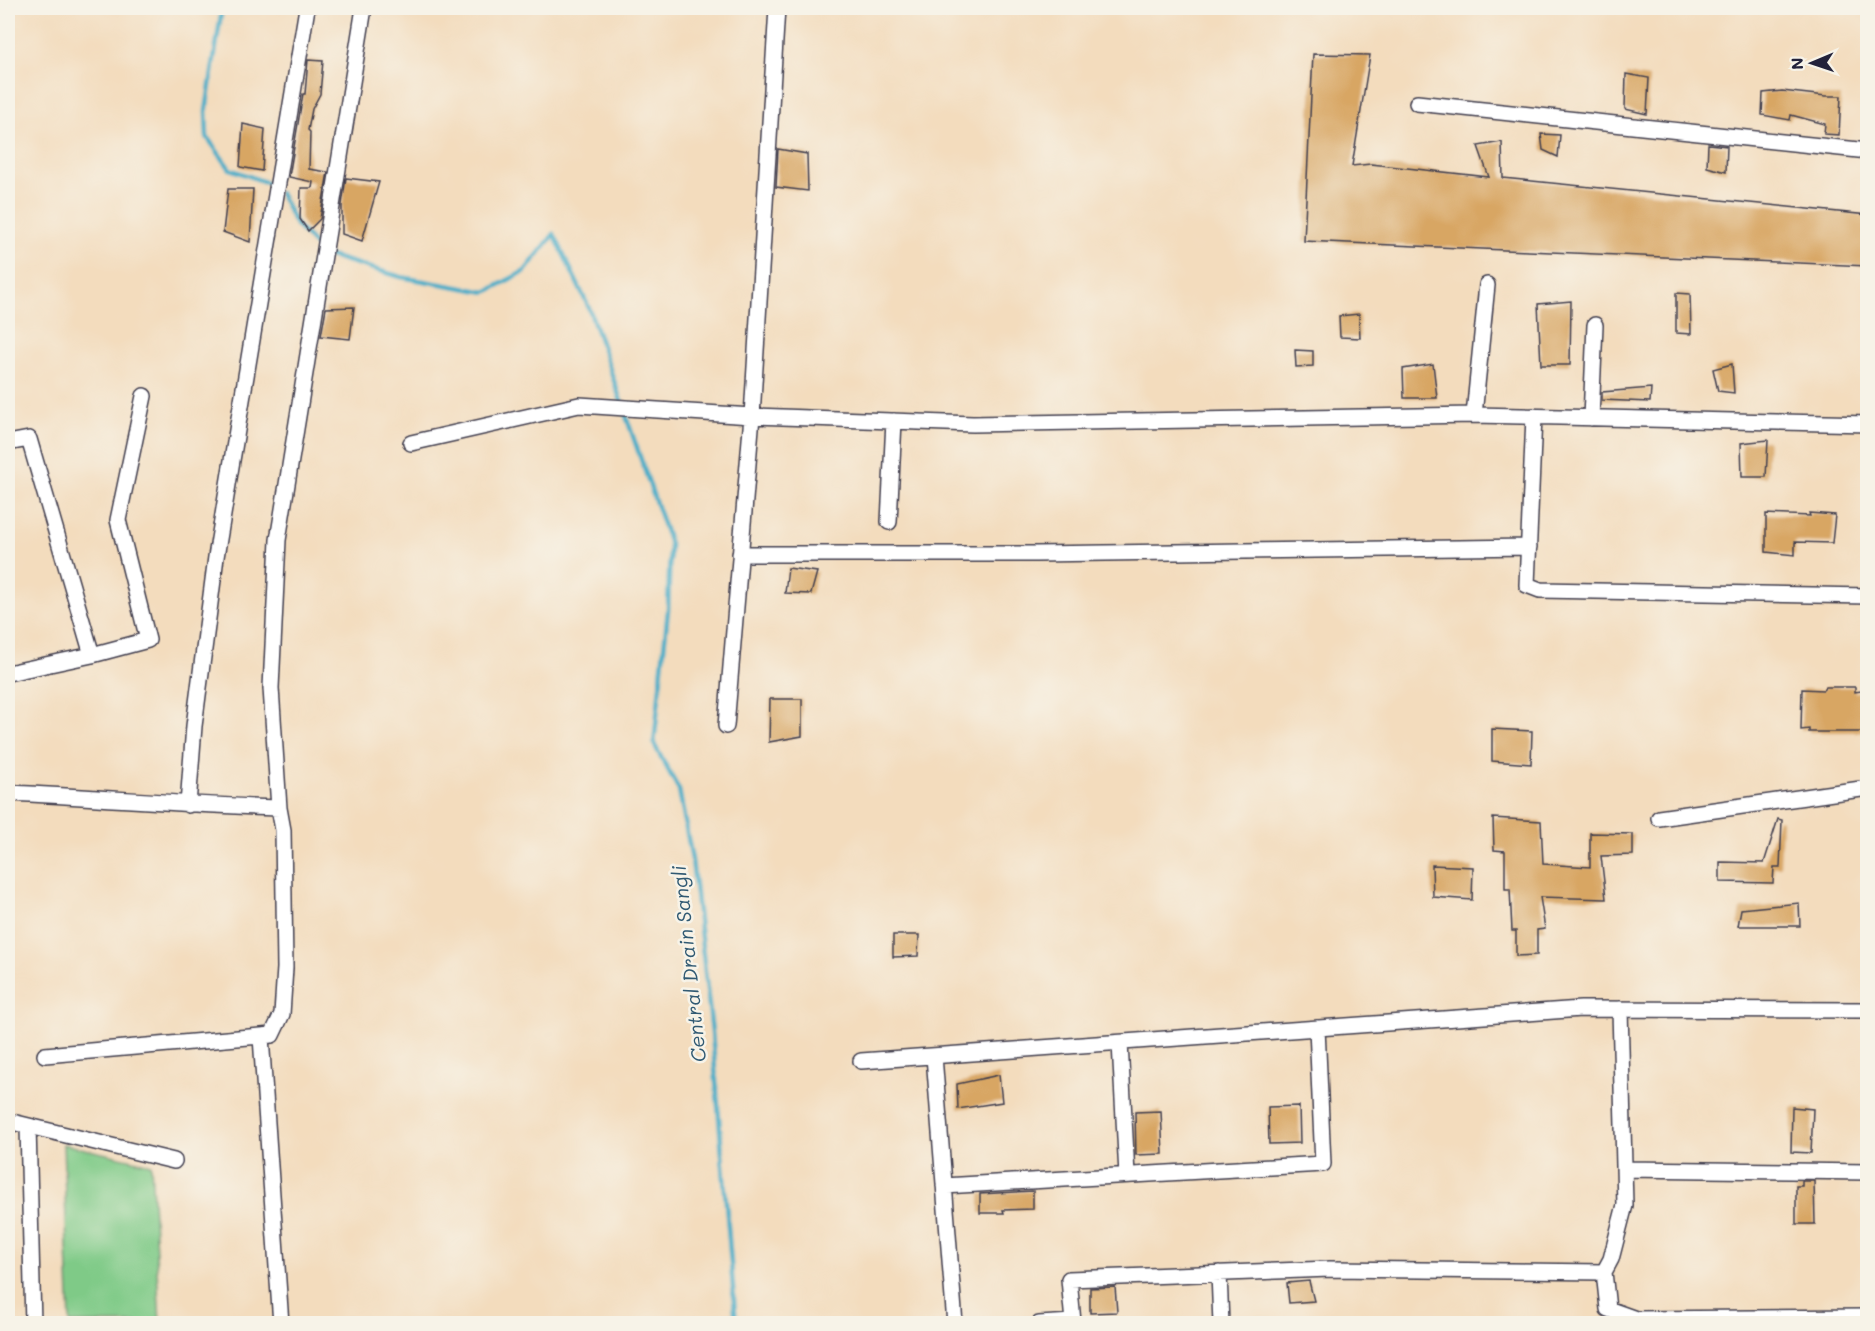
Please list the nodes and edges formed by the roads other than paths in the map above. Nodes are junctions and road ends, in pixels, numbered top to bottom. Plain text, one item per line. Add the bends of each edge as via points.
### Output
1 (307, 8) edge
2 (364, 8) edge
3 (777, 8) edge
4 (1417, 103) dead end
5 (1868, 151) edge
6 (1487, 285) dead end
7 (1595, 325) dead end
8 (144, 396) dead end
9 (1474, 415) junction
10 (752, 416) junction
11 (1534, 416) junction
12 (1591, 417) junction
13 (894, 421) junction
14 (1868, 424) edge
15 (8, 443) edge
16 (411, 443) dead end
17 (889, 522) dead end
18 (1529, 547) junction
19 (740, 554) junction
20 (1868, 596) edge
21 (92, 655) junction
22 (8, 673) edge
23 (726, 726) dead end
24 (1868, 788) edge
25 (8, 793) edge
26 (188, 805) junction
27 (279, 808) junction
28 (1659, 818) dead end
29 (1620, 1009) junction
30 (1868, 1010) edge
31 (1317, 1028) junction
32 (261, 1037) junction
33 (1120, 1042) junction
34 (45, 1055) dead end
35 (934, 1056) junction
36 (861, 1061) dead end
37 (8, 1121) edge
38 (28, 1126) junction
39 (174, 1161) dead end
40 (1625, 1169) junction
41 (1868, 1172) edge
42 (1127, 1175) junction
43 (944, 1186) junction
44 (1604, 1272) junction
45 (1219, 1273) junction
46 (1868, 1317) edge
47 (33, 1323) edge
48 (281, 1323) edge
49 (955, 1323) edge
50 (1039, 1323) edge
51 (1073, 1323) edge
52 (1221, 1323) edge

1 - 26 street via 216,556
2 - 27 street via 279,540 271,688
3 - 10 street
4 - 5 street
6 - 9 street
7 - 12 street
8 - 21 street via 118,520 148,640
9 - 11 street
9 - 13 street via 973,424
10 - 13 street
10 - 16 street via 579,405
10 - 19 street
11 - 12 street
11 - 18 street
12 - 14 street
13 - 17 street
15 - 21 street via 29,439
18 - 19 street
18 - 20 street via 1527,585 1540,590
19 - 23 street
21 - 22 street
24 - 28 street
25 - 26 street
26 - 27 street
27 - 32 street via 285,890 282,1014 272,1035
29 - 30 street
29 - 31 street
29 - 40 street
31 - 33 street
31 - 42 street via 1323,1164
32 - 34 street
32 - 48 street
33 - 35 street
33 - 42 street
35 - 36 street
35 - 43 street
37 - 38 street
38 - 39 street
38 - 47 street
40 - 41 street
40 - 44 street via 1625,1205
42 - 43 street
43 - 49 street
44 - 45 street via 1330,1269
44 - 46 street via 1608,1309 1636,1319
45 - 51 street via 1069,1279
45 - 52 street
50 - 51 street

